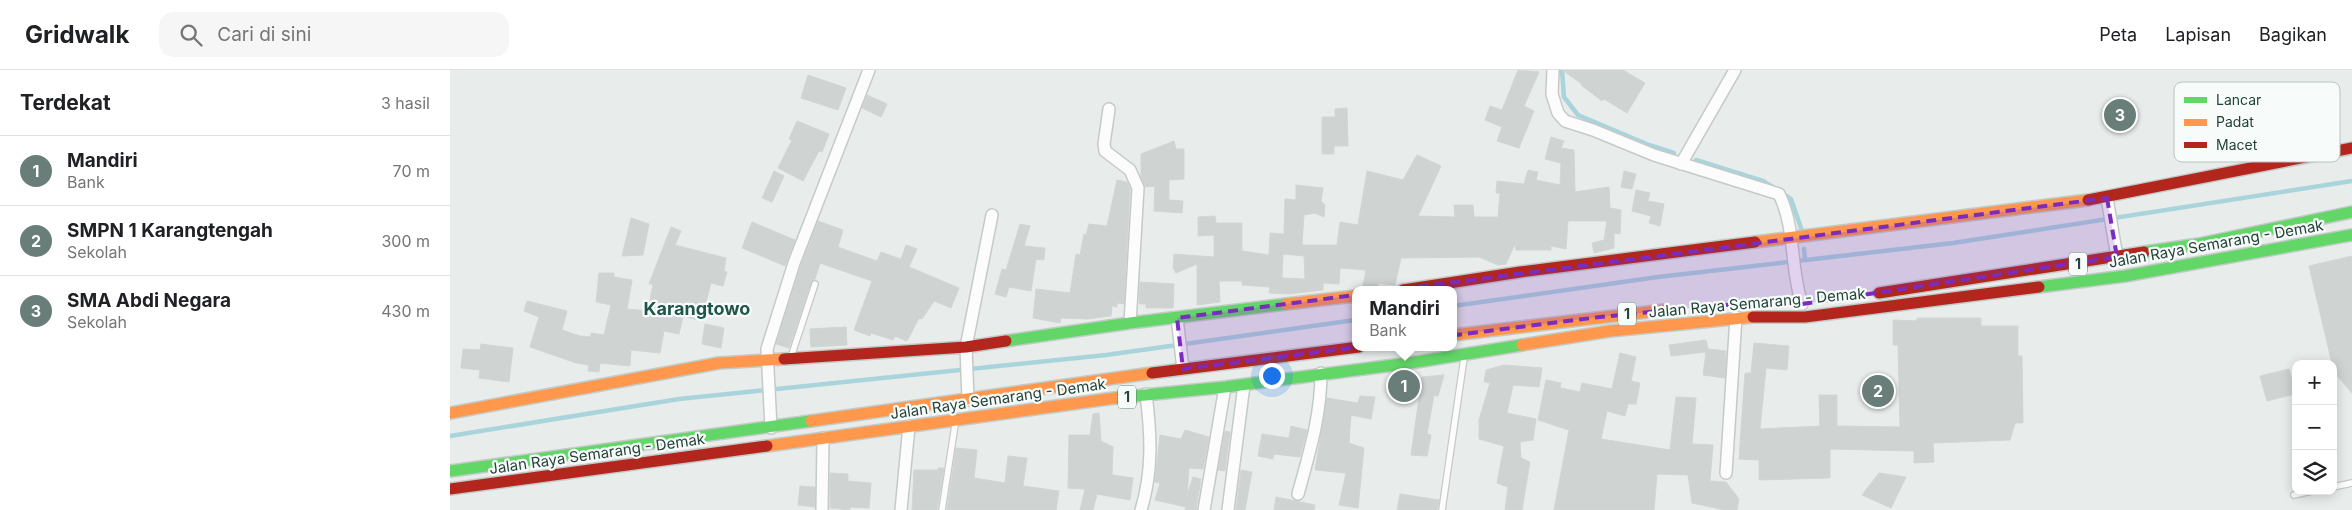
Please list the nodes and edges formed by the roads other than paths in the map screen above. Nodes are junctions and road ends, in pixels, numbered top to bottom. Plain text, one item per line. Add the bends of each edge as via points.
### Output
1 (869, 70) edge
2 (1554, 70) edge
3 (1735, 70) edge
4 (1109, 108) dead end
5 (2289, 162) edge
6 (1681, 164) junction
7 (2108, 202) junction
8 (2352, 212) edge
9 (992, 215) dead end
10 (2352, 235) edge
11 (1791, 239) junction
12 (2117, 257) junction
13 (815, 284) dead end
14 (1430, 286) edge
15 (1870, 294) dead end
16 (1352, 296) edge
17 (1802, 303) dead end
18 (1676, 309) dead end
19 (1736, 317) junction
20 (1178, 321) junction
21 (1130, 323) junction
22 (1457, 335) edge
23 (1352, 348) edge
24 (966, 349) junction
25 (1465, 353) junction
26 (790, 357) junction
27 (768, 359) junction
28 (1182, 366) junction
29 (1321, 373) junction
30 (1244, 385) junction
31 (1224, 387) junction
32 (1047, 389) junction
33 (1146, 394) junction
34 (967, 395) junction
35 (1049, 408) junction
36 (450, 414) edge
37 (956, 420) junction
38 (909, 426) junction
39 (771, 428) junction
40 (823, 438) junction
41 (450, 471) edge
42 (1726, 473) dead end
43 (2352, 484) edge
44 (2337, 486) edge
45 (450, 489) edge
46 (1298, 494) dead end
47 (822, 510) edge
48 (901, 510) edge
49 (942, 510) edge
50 (1141, 510) edge
51 (1204, 510) edge
52 (1228, 510) edge
53 (1442, 510) edge

1 - 27 street via 794,263 766,350
2 - 6 street via 1552,94 1558,114 1565,121
3 - 6 street
4 - 21 street via 1106,151 1130,170 1138,188
5 - 7 main road
6 - 11 street via 1779,194
7 - 11 main road
7 - 12 street
8 - 12 main road, Jalan Raya Semarang - Demak / 1 via 2199,244
9 - 24 street
10 - 19 main road, Jalan Raya Semarang - Demak / 1 via 2125,276 1804,317
11 - 14 main road
11 - 17 street via 1797,291
12 - 15 main road, Jalan Raya Semarang - Demak / 1
13 - 26 lane
16 - 20 main road
18 - 22 main road, Jalan Raya Semarang - Demak / 1
19 - 25 main road, Jalan Raya Semarang - Demak / 1 via 1610,331
19 - 42 street
20 - 21 main road
20 - 28 street
21 - 24 main road
23 - 28 main road, Jalan Raya Semarang - Demak / 1
24 - 26 main road
24 - 34 street
25 - 29 main road, Jalan Raya Semarang - Demak / 1
25 - 53 lane
26 - 27 main road
27 - 36 main road via 719,363
27 - 39 street
28 - 32 main road, Jalan Raya Semarang - Demak / 1
29 - 30 main road, Jalan Raya Semarang - Demak / 1
29 - 46 street via 1321,399 1315,432
30 - 31 main road, Jalan Raya Semarang - Demak / 1
30 - 52 street
31 - 33 main road, Jalan Raya Semarang - Demak / 1
31 - 51 street
32 - 34 main road, Jalan Raya Semarang - Demak / 1
32 - 35 main road
33 - 35 main road, Jalan Raya Semarang - Demak / 1
33 - 50 street via 1151,432 1150,460
34 - 39 main road, Jalan Raya Semarang - Demak / 1
35 - 37 main road, Jalan Raya Semarang - Demak / 1
37 - 38 main road, Jalan Raya Semarang - Demak / 1
37 - 49 lane
38 - 40 main road, Jalan Raya Semarang - Demak / 1
38 - 48 street
39 - 41 main road, Jalan Raya Semarang - Demak / 1
40 - 45 main road, Jalan Raya Semarang - Demak / 1
40 - 47 street
43 - 44 lane

